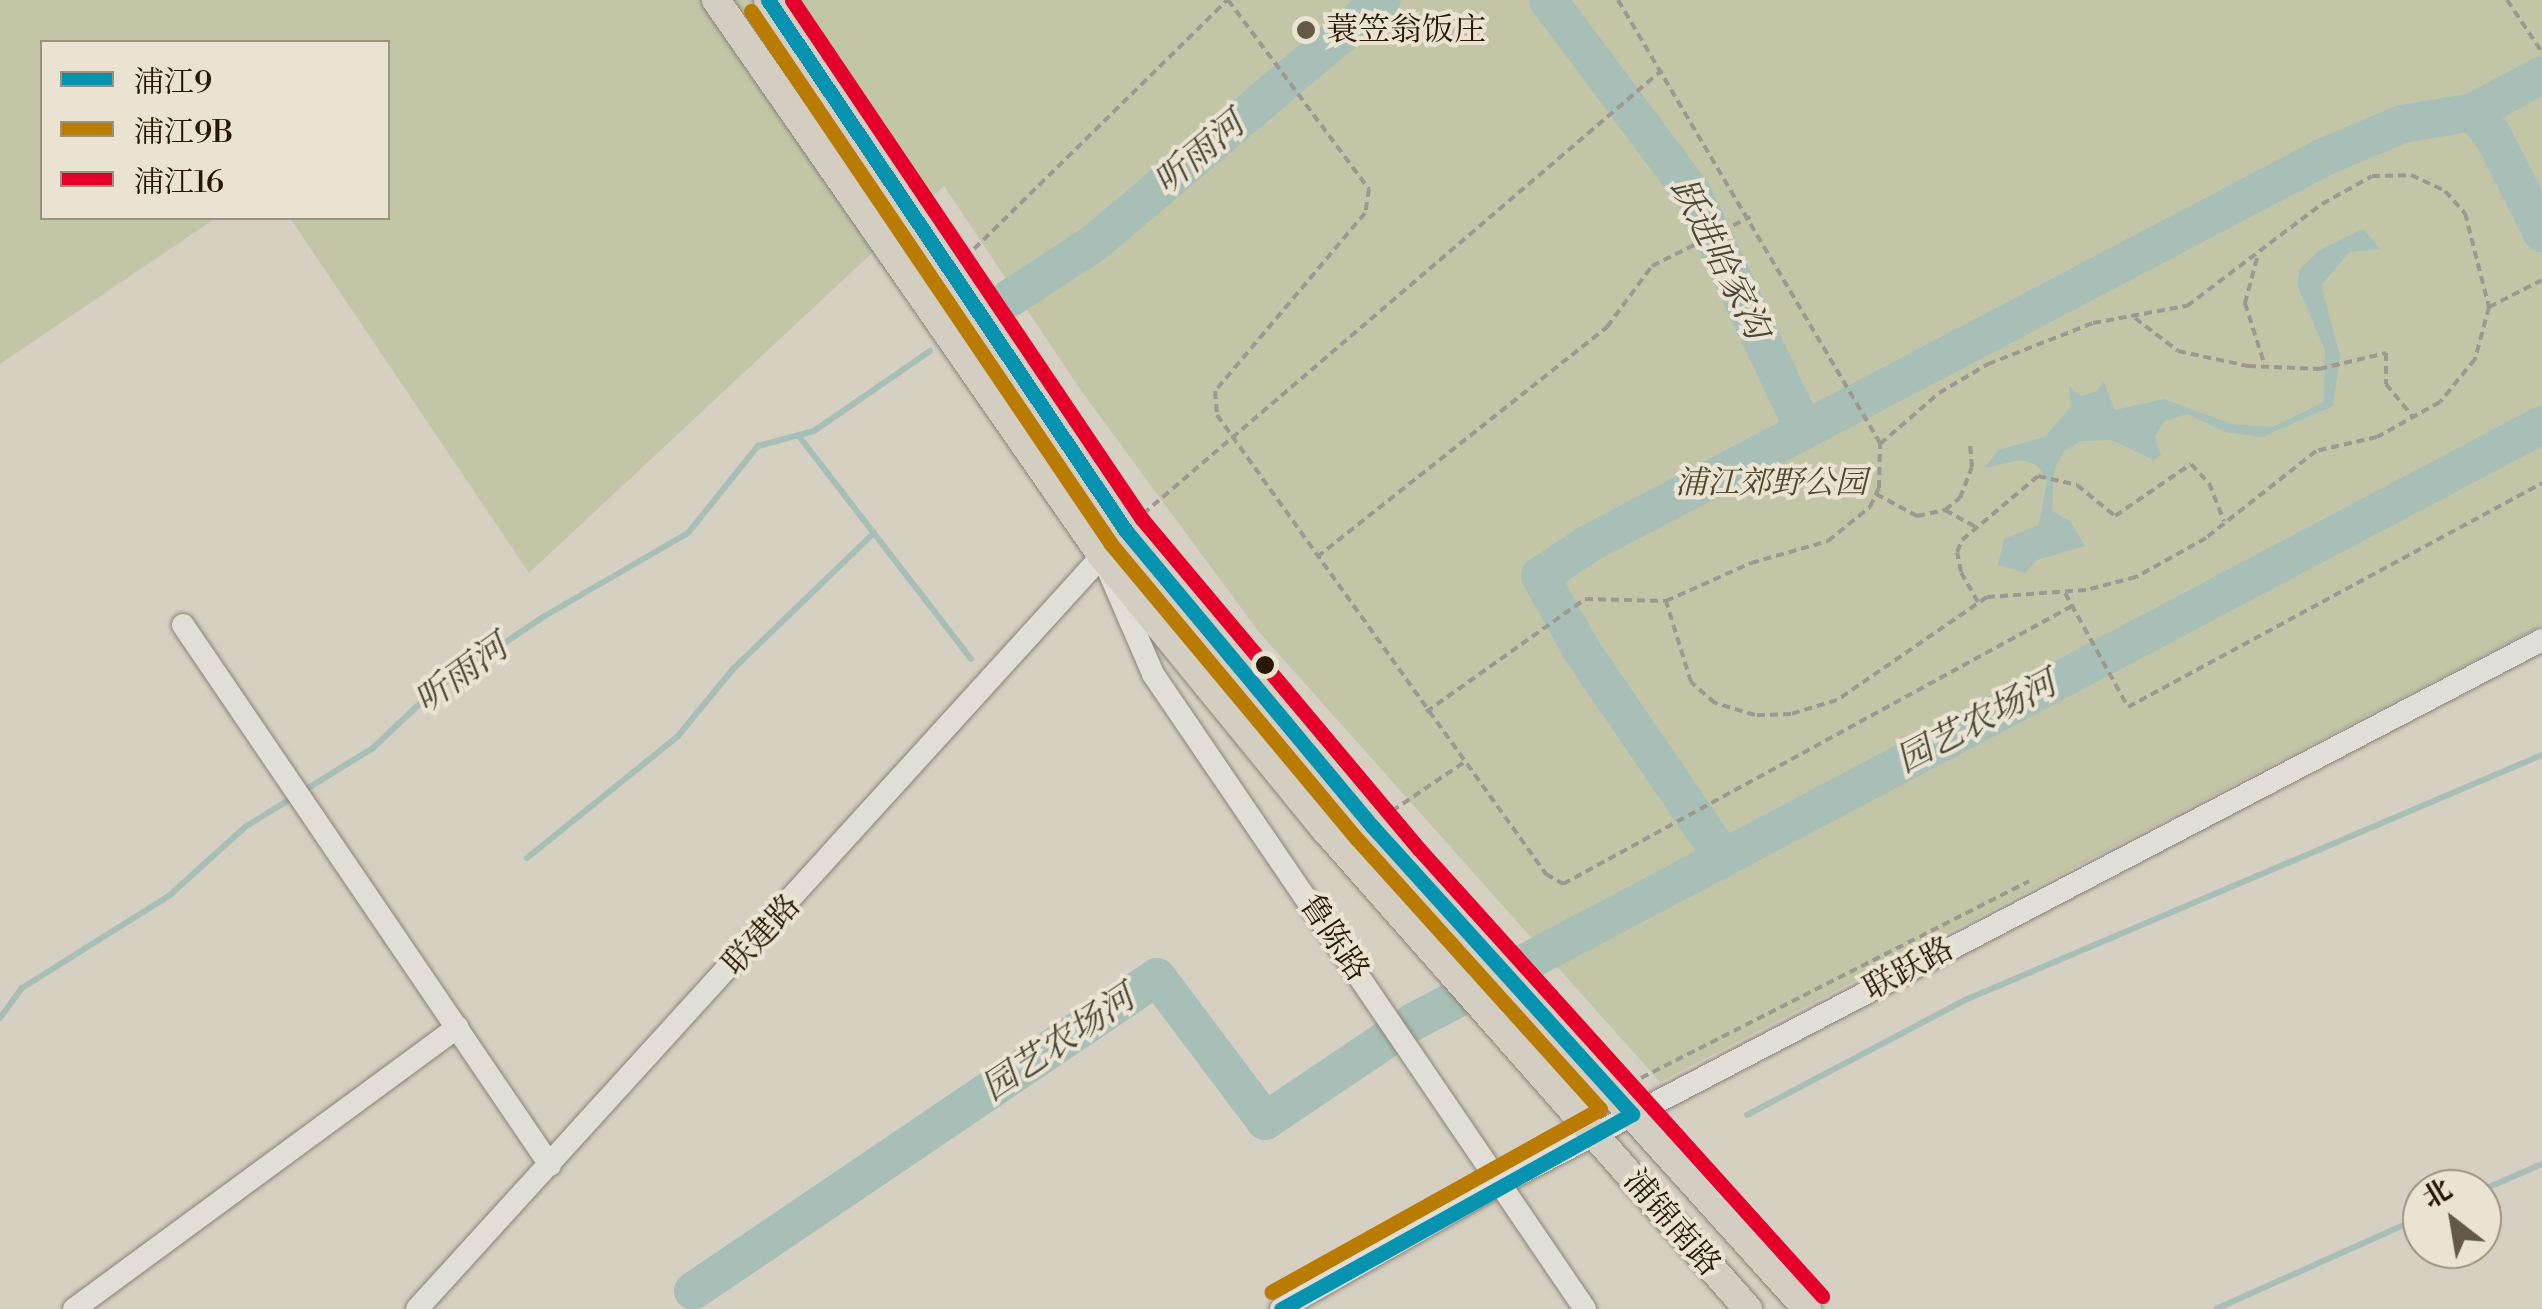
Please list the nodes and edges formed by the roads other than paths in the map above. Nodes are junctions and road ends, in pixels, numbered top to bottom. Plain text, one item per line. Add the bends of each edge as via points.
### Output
1 (716, 0) edge
2 (768, 0) edge
3 (1102, 556) junction
4 (184, 625) dead end
5 (2542, 640) edge
6 (458, 1026) junction
7 (1632, 1114) junction
8 (1594, 1134) junction
9 (550, 1165) junction
10 (1502, 1182) junction
11 (74, 1309) edge
12 (418, 1309) edge
13 (1281, 1309) edge
14 (1585, 1309) edge
15 (1748, 1309) edge
16 (1807, 1309) edge

1 - 3 main road, 浦锦南路
2 - 7 main road, 浦锦南路 via 1126,532 1372,826
3 - 8 main road, 浦锦南路
3 - 9 street, 联建路
3 - 10 street, 鲁陈路 via 1153,674
4 - 6 street
5 - 7 street, 联跃路
6 - 9 street
6 - 11 street
7 - 8 street, 联跃路
7 - 16 main road, 浦锦南路
8 - 10 street, 联跃路
8 - 15 main road, 浦锦南路
9 - 12 street, 联建路
10 - 13 street, 联跃路
10 - 14 street, 鲁陈路

